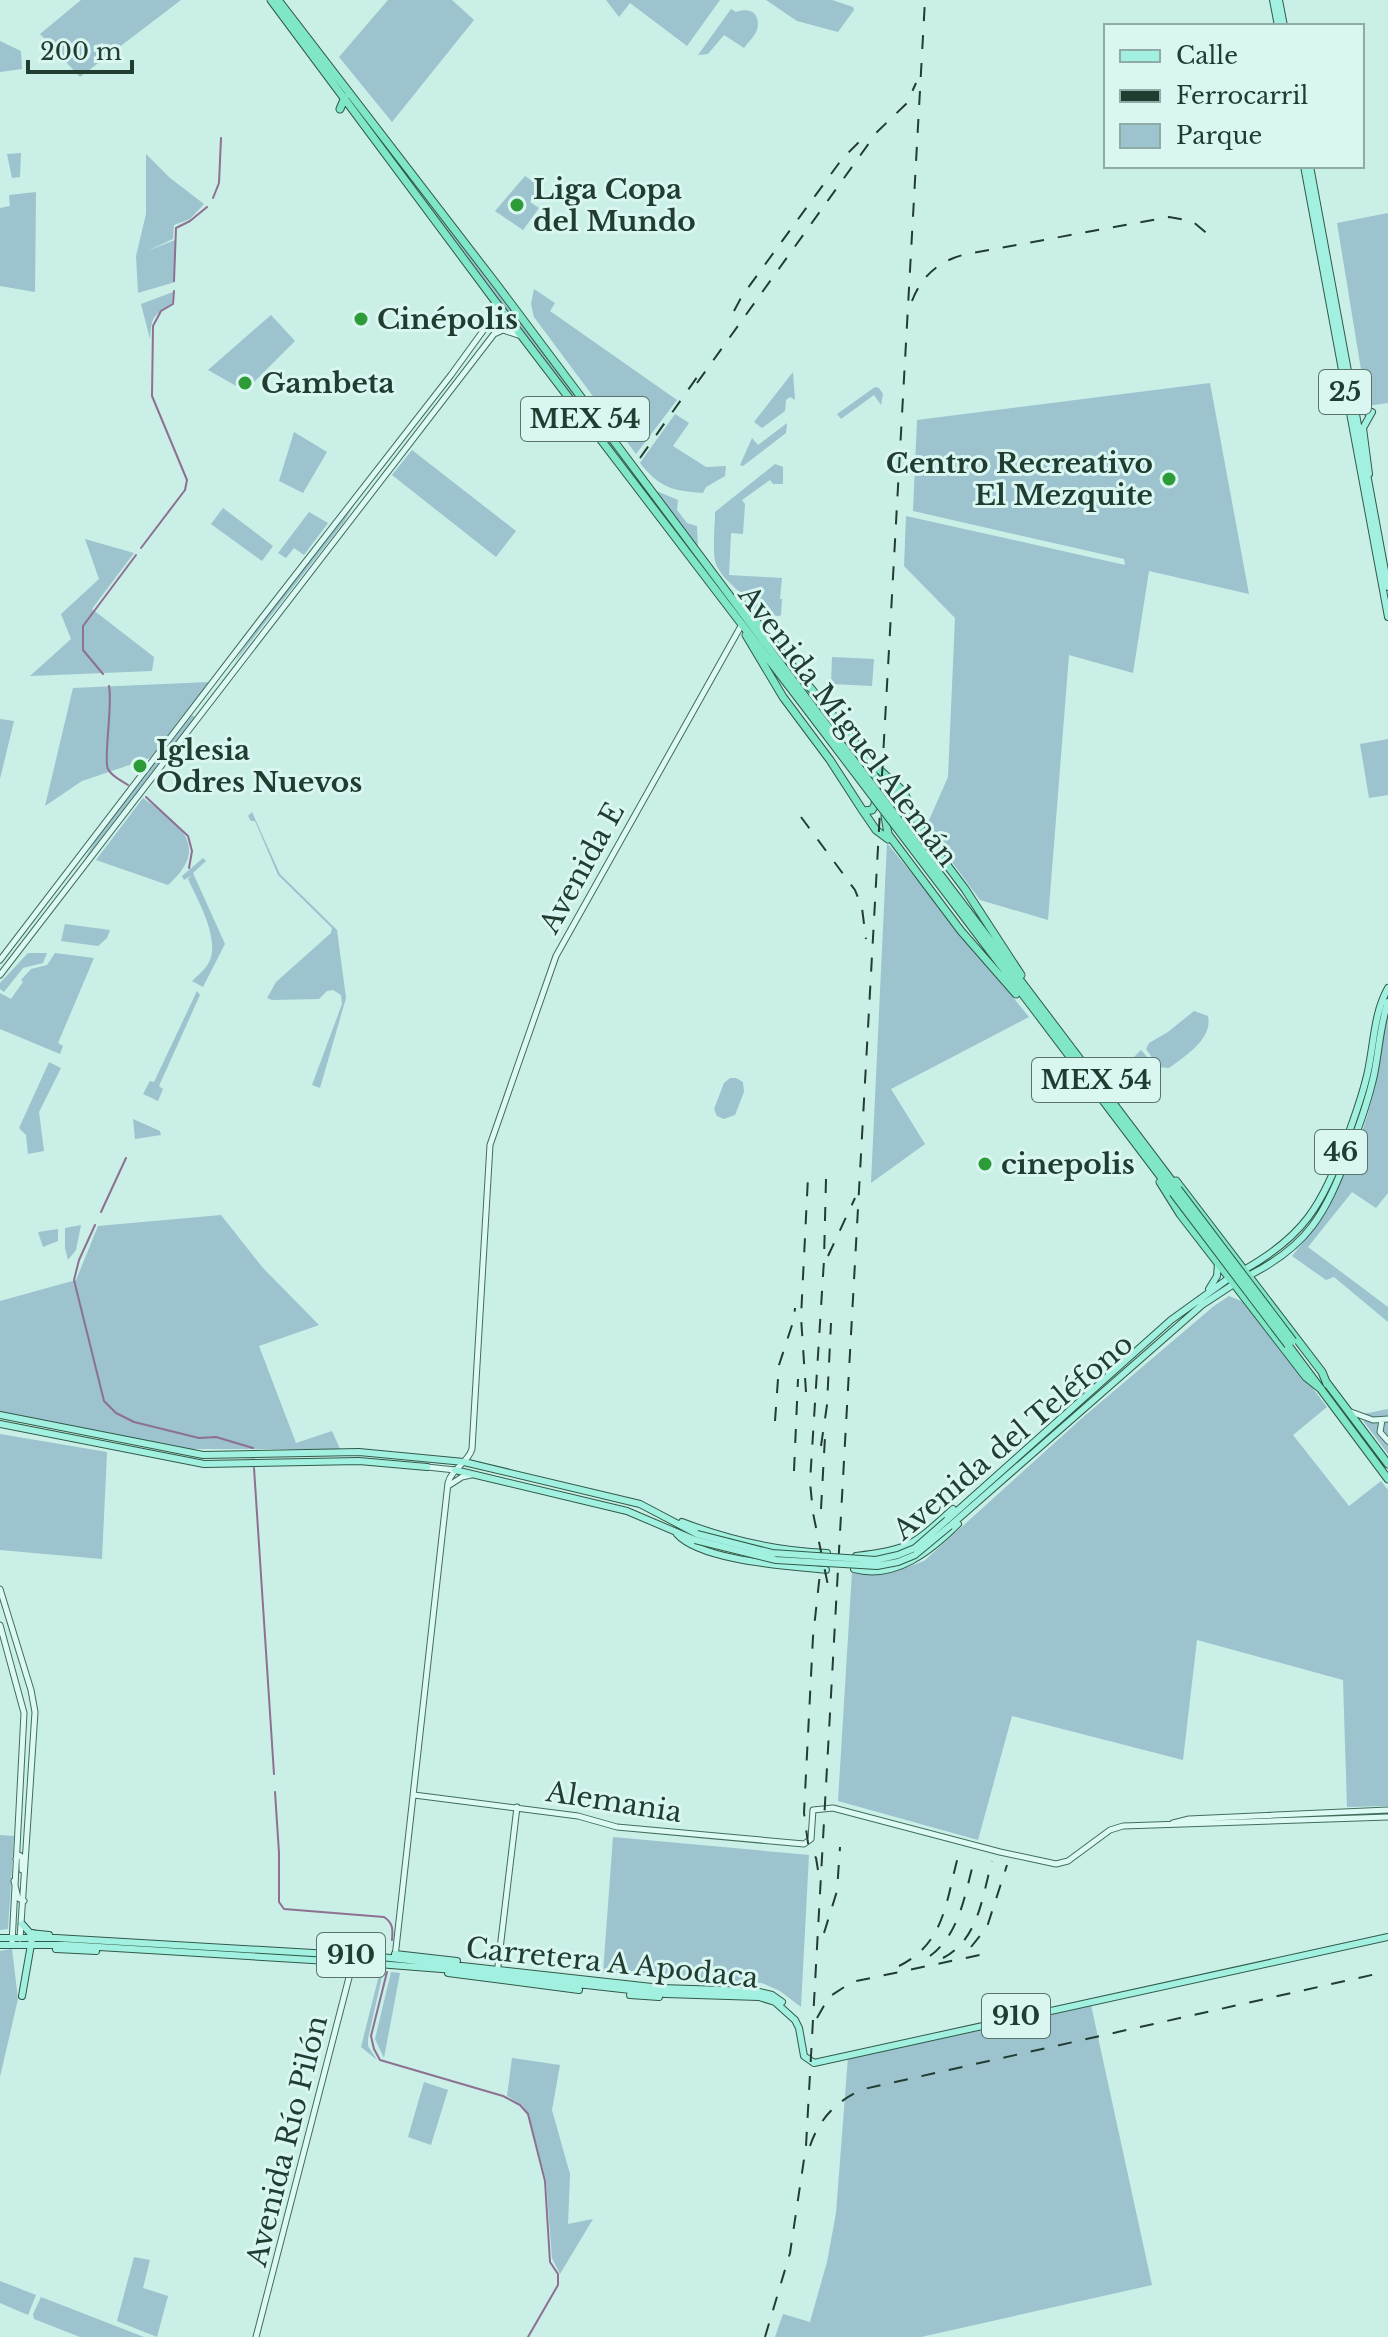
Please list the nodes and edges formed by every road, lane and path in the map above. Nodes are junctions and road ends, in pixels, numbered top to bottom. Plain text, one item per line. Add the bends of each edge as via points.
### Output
1 (271, 0) edge
2 (278, 0) edge
3 (1276, 0) edge
4 (1281, 24) edge
5 (345, 97) junction
6 (340, 109) dead end
7 (1304, 168) edge
8 (1310, 168) edge
9 (495, 301) junction
10 (523, 337) junction
11 (477, 341) junction
12 (1352, 398) junction
13 (425, 424) junction
14 (397, 445) junction
15 (1368, 481) junction
16 (369, 497) junction
17 (1388, 587) edge
18 (727, 592) junction
19 (1388, 617) edge
20 (740, 622) junction
21 (810, 709) junction
22 (861, 750) junction
23 (905, 794) junction
24 (863, 811) junction
25 (892, 842) junction
26 (0, 960) edge
27 (0, 975) edge
28 (1388, 988) edge
29 (1388, 1002) edge
30 (1038, 1010) junction
31 (1158, 1169) junction
32 (1235, 1255) junction
33 (1219, 1262) junction
34 (1248, 1272) junction
35 (1233, 1280) junction
36 (1206, 1292) junction
37 (1264, 1295) junction
38 (1249, 1301) junction
39 (1202, 1305) junction
40 (1324, 1387) junction
41 (1348, 1411) junction
42 (0, 1415) edge
43 (1385, 1420) edge
44 (0, 1424) edge
45 (1388, 1441) edge
46 (253, 1455) junction
47 (464, 1462) junction
48 (253, 1464) junction
49 (1388, 1464) edge
50 (427, 1467) joint
51 (455, 1470) junction
52 (473, 1474) junction
53 (1388, 1479) edge
54 (448, 1487) junction
55 (975, 1499) junction
56 (671, 1520) junction
57 (674, 1531) junction
58 (696, 1537) junction
59 (803, 1551) junction
60 (827, 1553) dead end
61 (802, 1567) junction
62 (826, 1570) dead end
63 (0, 1589) edge
64 (0, 1625) edge
65 (414, 1795) junction
66 (517, 1807) junction
67 (1388, 1810) edge
68 (1388, 1817) edge
69 (1168, 1824) junction
70 (15, 1862) junction
71 (14, 1880) junction
72 (25, 1887) junction
73 (24, 1901) junction
74 (22, 1924) junction
75 (1388, 1935) edge
76 (0, 1938) edge
77 (33, 1938) junction
78 (20, 1940) junction
79 (12, 1941) junction
80 (0, 1945) edge
81 (395, 1956) junction
82 (240, 1959) dead end
83 (354, 1959) junction
84 (421, 1967) junction
85 (484, 1969) junction
86 (497, 1970) junction
87 (728, 1990) junction
88 (679, 1992) junction
89 (770, 1994) junction
90 (22, 1996) dead end
91 (753, 1996) junction
92 (736, 1997) junction
93 (762, 1997) junction
94 (256, 2337) edge

1 - 5 highway, Avenida Miguel Alemán / MEX 54
2 - 18 highway, Avenida Miguel Alemán / MEX 54
3 - 4 main road
5 - 6 highway
5 - 9 highway, Avenida Miguel Alemán / MEX 54
7 - 19 main road, 25
8 - 12 main road, 25
9 - 10 highway, Avenida Miguel Alemán / MEX 54
9 - 11 main road via 496,313
10 - 13 main road via 497,331
10 - 20 highway, Avenida Miguel Alemán / MEX 54
11 - 13 main road
11 - 14 main road
12 - 15 main road, 25
12 - 15 main road via 1370,412 1363,428
13 - 16 main road
14 - 16 main road
14 - 26 main road
15 - 17 main road, 25
16 - 27 main road
18 - 21 highway, Avenida Miguel Alemán / MEX 54
18 - 22 highway
20 - 21 highway, Avenida Miguel Alemán / MEX 54
20 - 24 highway via 783,697
20 - 47 main road, Avenida E via 556,956 490,1145 472,1449
21 - 30 highway, Avenida Miguel Alemán / MEX 54, bridge
21 - 30 highway, Avenida Miguel Alemán / MEX 54, bridge
22 - 23 highway
22 - 24 highway via 877,785 874,808
23 - 25 highway via 894,793 887,801 885,825
23 - 30 highway via 923,833 982,914
24 - 25 highway
25 - 30 highway via 961,931
28 - 34 main road, 46 via 1358,1108 1323,1195 1297,1232
29 - 34 main road, 46 via 1370,1093 1329,1202 1297,1244 1272,1264
30 - 31 highway, Avenida Miguel Alemán / MEX 54
31 - 32 highway via 1183,1188
31 - 33 highway via 1172,1203
31 - 40 highway, Avenida Miguel Alemán / MEX 54, bridge
32 - 33 highway via 1232,1263
32 - 34 highway
33 - 35 highway
33 - 36 main road
34 - 35 main road, 46
34 - 37 highway
35 - 36 main road, Avenida del Teléfono
35 - 38 highway
35 - 39 main road, Avenida del Teléfono
36 - 55 main road, Avenida del Teléfono
37 - 38 highway via 1257,1292
37 - 40 highway via 1322,1372
38 - 39 main road via 1230,1292
38 - 40 highway via 1306,1377
39 - 55 main road, Avenida del Teléfono
40 - 41 highway, Avenida Miguel Alemán / MEX 54
40 - 53 highway, Avenida Miguel Alemán / MEX 54
41 - 43 main road
41 - 49 highway, Avenida Miguel Alemán / MEX 54
42 - 46 main road, Avenida del Teléfono via 192,1453
43 - 45 main road via 1380,1432
44 - 48 main road, Avenida del Teléfono via 191,1463
46 - 47 main road, Avenida del Teléfono via 359,1452
46 - 48 main road
47 - 51 main road
47 - 56 main road, Avenida del Teléfono via 632,1502
48 - 50 main road, Avenida del Teléfono via 359,1461
50 - 51 main road, Avenida del Teléfono
51 - 52 main road, Avenida del Teléfono
51 - 54 main road
52 - 54 main road
52 - 57 main road, Avenida del Teléfono via 627,1511
54 - 65 main road
55 - 55 main road via 960,1503 911,1544 856,1556 855,1570 890,1568 918,1558 948,1534
55 - 58 main road, Avenida del Teléfono, bridge via 915,1548 876,1560 772,1553
56 - 58 main road, Avenida del Teléfono
56 - 59 main road via 748,1543
57 - 58 main road, Avenida del Teléfono
57 - 61 main road via 690,1545 724,1555
59 - 60 main road
59 - 61 main road
61 - 62 main road
63 - 72 main road via 35,1712
64 - 70 main road via 24,1713
65 - 66 main road, Alemania
65 - 81 main road
66 - 69 main road, Alemania via 617,1827 808,1843 813,1810 842,1809 1056,1864 1116,1827
66 - 86 main road
67 - 69 main road
68 - 69 main road
70 - 71 main road
70 - 72 main road via 21,1856
71 - 73 main road via 18,1898
71 - 79 main road
72 - 73 main road
73 - 74 main road
74 - 77 main road
74 - 78 main road
75 - 89 main road, 910 via 819,2060 808,2054 797,2018
75 - 93 main road, Carretera A Apodaca / 910 via 814,2063 804,2056 795,2020
76 - 79 main road
77 - 78 main road, Carretera A Apodaca / 910
77 - 82 main road via 44,1948
77 - 83 main road, Carretera A Apodaca / 910
77 - 83 main road, Carretera A Apodaca / 910
77 - 90 main road
78 - 79 main road, Carretera A Apodaca
79 - 80 main road
81 - 83 main road, Carretera A Apodaca / 910
81 - 85 main road, Carretera A Apodaca / 910
83 - 84 main road, Carretera A Apodaca / 910
83 - 94 main road, Avenida Río Pilón
84 - 85 main road, Carretera A Apodaca / 910
84 - 88 main road via 576,1990 653,1997
85 - 86 main road, Carretera A Apodaca / 910
86 - 88 main road, Carretera A Apodaca / 910
86 - 88 main road, Carretera A Apodaca / 910 via 581,1986
87 - 88 main road, 910
87 - 89 main road, 910
87 - 91 main road
88 - 92 main road, Carretera A Apodaca / 910
89 - 91 main road
91 - 92 main road, Carretera A Apodaca / 910
91 - 93 main road, Carretera A Apodaca / 910
92 - 93 main road via 751,2005

